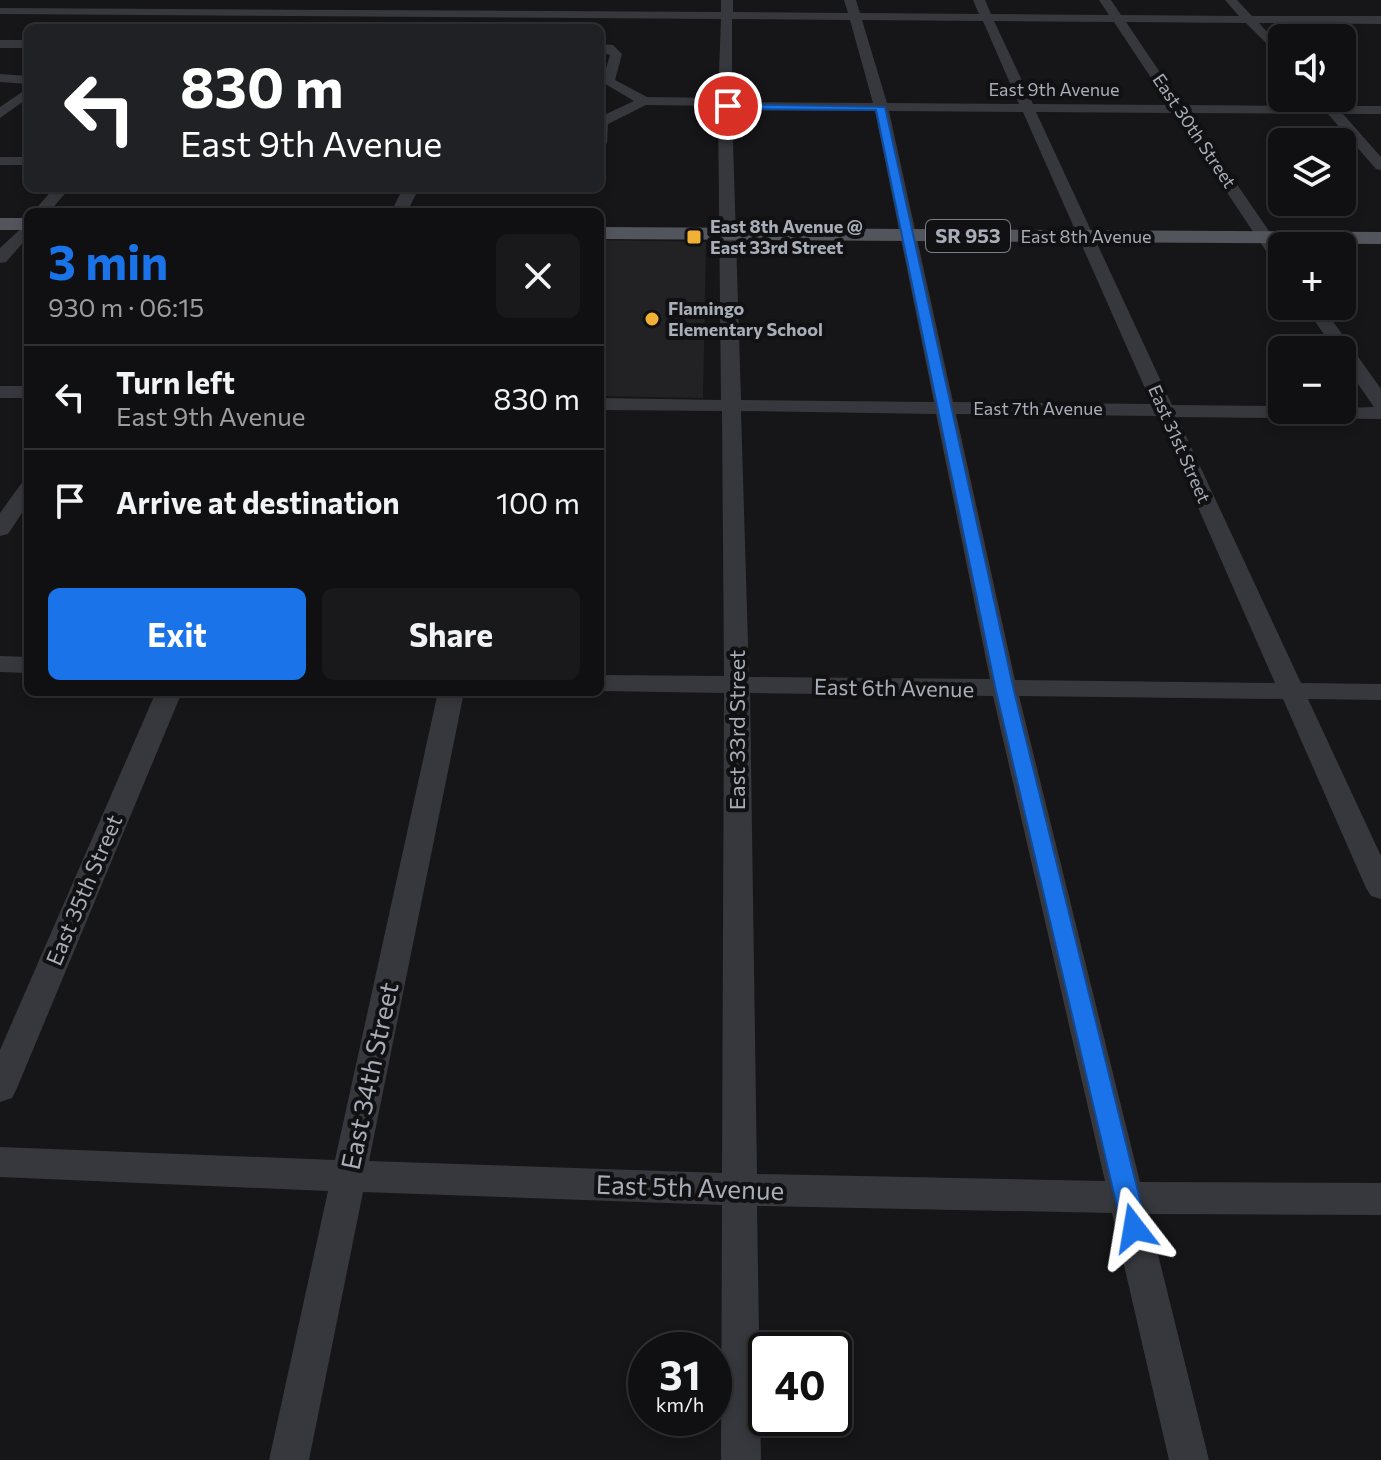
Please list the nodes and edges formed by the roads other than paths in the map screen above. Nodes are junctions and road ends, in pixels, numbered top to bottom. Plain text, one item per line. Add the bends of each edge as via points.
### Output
1 (533, 0) edge
2 (727, 0) edge
3 (850, 0) edge
4 (979, 0) edge
5 (1105, 0) edge
6 (1231, 0) edge
7 (1361, 4) dead end
8 (0, 11) edge
9 (219, 12) junction
10 (483, 14) junction
11 (526, 15) junction
12 (727, 17) junction
13 (854, 18) junction
14 (987, 18) junction
15 (1118, 19) junction
16 (1249, 19) junction
17 (1380, 21) edge
18 (208, 24) edge
19 (479, 24) edge
20 (1268, 40) edge
21 (0, 44) edge
22 (24, 44) edge
23 (604, 48) edge
24 (0, 78) edge
25 (24, 80) edge
26 (604, 82) edge
27 (24, 95) edge
28 (644, 101) junction
29 (726, 104) junction
30 (881, 107) junction
31 (1026, 108) junction
32 (1180, 109) junction
33 (1268, 110) edge
34 (1356, 110) edge
35 (1381, 110) edge
36 (1334, 112) edge
37 (0, 114) edge
38 (604, 120) edge
39 (0, 161) edge
40 (24, 161) edge
41 (1381, 166) edge
42 (58, 192) edge
43 (44, 208) edge
44 (0, 214) edge
45 (24, 215) edge
46 (604, 223) edge
47 (0, 224) edge
48 (24, 226) edge
49 (1381, 228) edge
50 (728, 230) junction
51 (24, 231) edge
52 (906, 231) junction
53 (1084, 232) junction
54 (604, 233) edge
55 (1262, 233) junction
56 (1381, 238) edge
57 (1268, 242) edge
58 (0, 258) edge
59 (1323, 320) edge
60 (0, 392) edge
61 (24, 392) edge
62 (1381, 403) edge
63 (604, 404) edge
64 (730, 407) junction
65 (1163, 408) junction
66 (945, 410) junction
67 (1381, 413) edge
68 (24, 494) edge
69 (0, 529) edge
70 (0, 664) edge
71 (24, 665) edge
72 (604, 683) edge
73 (737, 685) junction
74 (1005, 691) junction
75 (1292, 692) junction
76 (1381, 692) edge
77 (167, 696) edge
78 (450, 696) edge
79 (1381, 888) edge
80 (0, 1088) edge
81 (0, 1162) edge
82 (349, 1176) junction
83 (738, 1190) junction
84 (1127, 1199) junction
85 (1381, 1199) edge
86 (289, 1460) edge
87 (741, 1460) edge
88 (1189, 1460) edge

1 - 11 street
2 - 12 street, East 33rd Street
3 - 13 street
4 - 14 street, East 31st Street
5 - 15 street, East 30th Street
6 - 16 street
7 - 17 street
8 - 9 street
9 - 10 street
9 - 18 street
10 - 11 street
10 - 19 street
11 - 12 street
12 - 13 street
12 - 29 street, East 33rd Street
13 - 14 street
13 - 30 street
14 - 15 street
14 - 31 street, East 31st Street
15 - 16 street
15 - 32 street, East 30th Street
16 - 17 street
16 - 20 street
21 - 22 street
23 - 26 street via 616,54
24 - 25 street
26 - 28 street
27 - 37 street
28 - 29 street, East 9th Avenue
28 - 38 street
29 - 30 street, East 9th Avenue
29 - 50 street, East 33rd Street
30 - 31 street, East 9th Avenue
30 - 52 street
31 - 32 street, East 9th Avenue
31 - 53 street, East 31st Street
32 - 33 street, East 9th Avenue
32 - 55 street, East 30th Street
34 - 35 street, East 9th Avenue
36 - 41 street
39 - 40 street
42 - 43 street
44 - 45 main road
46 - 50 main road, East 8th Avenue / SR 953
47 - 48 main road
49 - 55 main road, East 8th Avenue / SR 953
50 - 52 main road, East 8th Avenue / SR 953
50 - 54 main road, East 8th Avenue / SR 953
50 - 64 street, East 33rd Street
51 - 58 street
52 - 53 main road, East 8th Avenue / SR 953
52 - 66 street
53 - 55 main road, East 8th Avenue / SR 953
53 - 65 street, East 31st Street
55 - 56 main road, East 8th Avenue / SR 953
55 - 57 street, East 30th Street
59 - 62 street
60 - 61 street
63 - 64 street, East 7th Avenue
64 - 66 street, East 7th Avenue
64 - 73 street, East 33rd Street
65 - 66 street, East 7th Avenue
65 - 67 street, East 7th Avenue
65 - 75 street, East 31st Street
66 - 74 street
68 - 69 street
70 - 71 street
72 - 73 street, East 6th Avenue
73 - 74 street, East 6th Avenue
73 - 83 street, East 33rd Street
74 - 75 street, East 6th Avenue
74 - 84 street
75 - 76 street, East 6th Avenue
75 - 79 street, East 31st Street
77 - 80 street, East 35th Street
78 - 82 street, East 34th Street
81 - 82 street, East 5th Avenue
82 - 83 street, East 5th Avenue
82 - 86 street, East 34th Street
83 - 84 street, East 5th Avenue
83 - 87 street, East 33rd Street
84 - 85 street, East 5th Avenue
84 - 88 street

